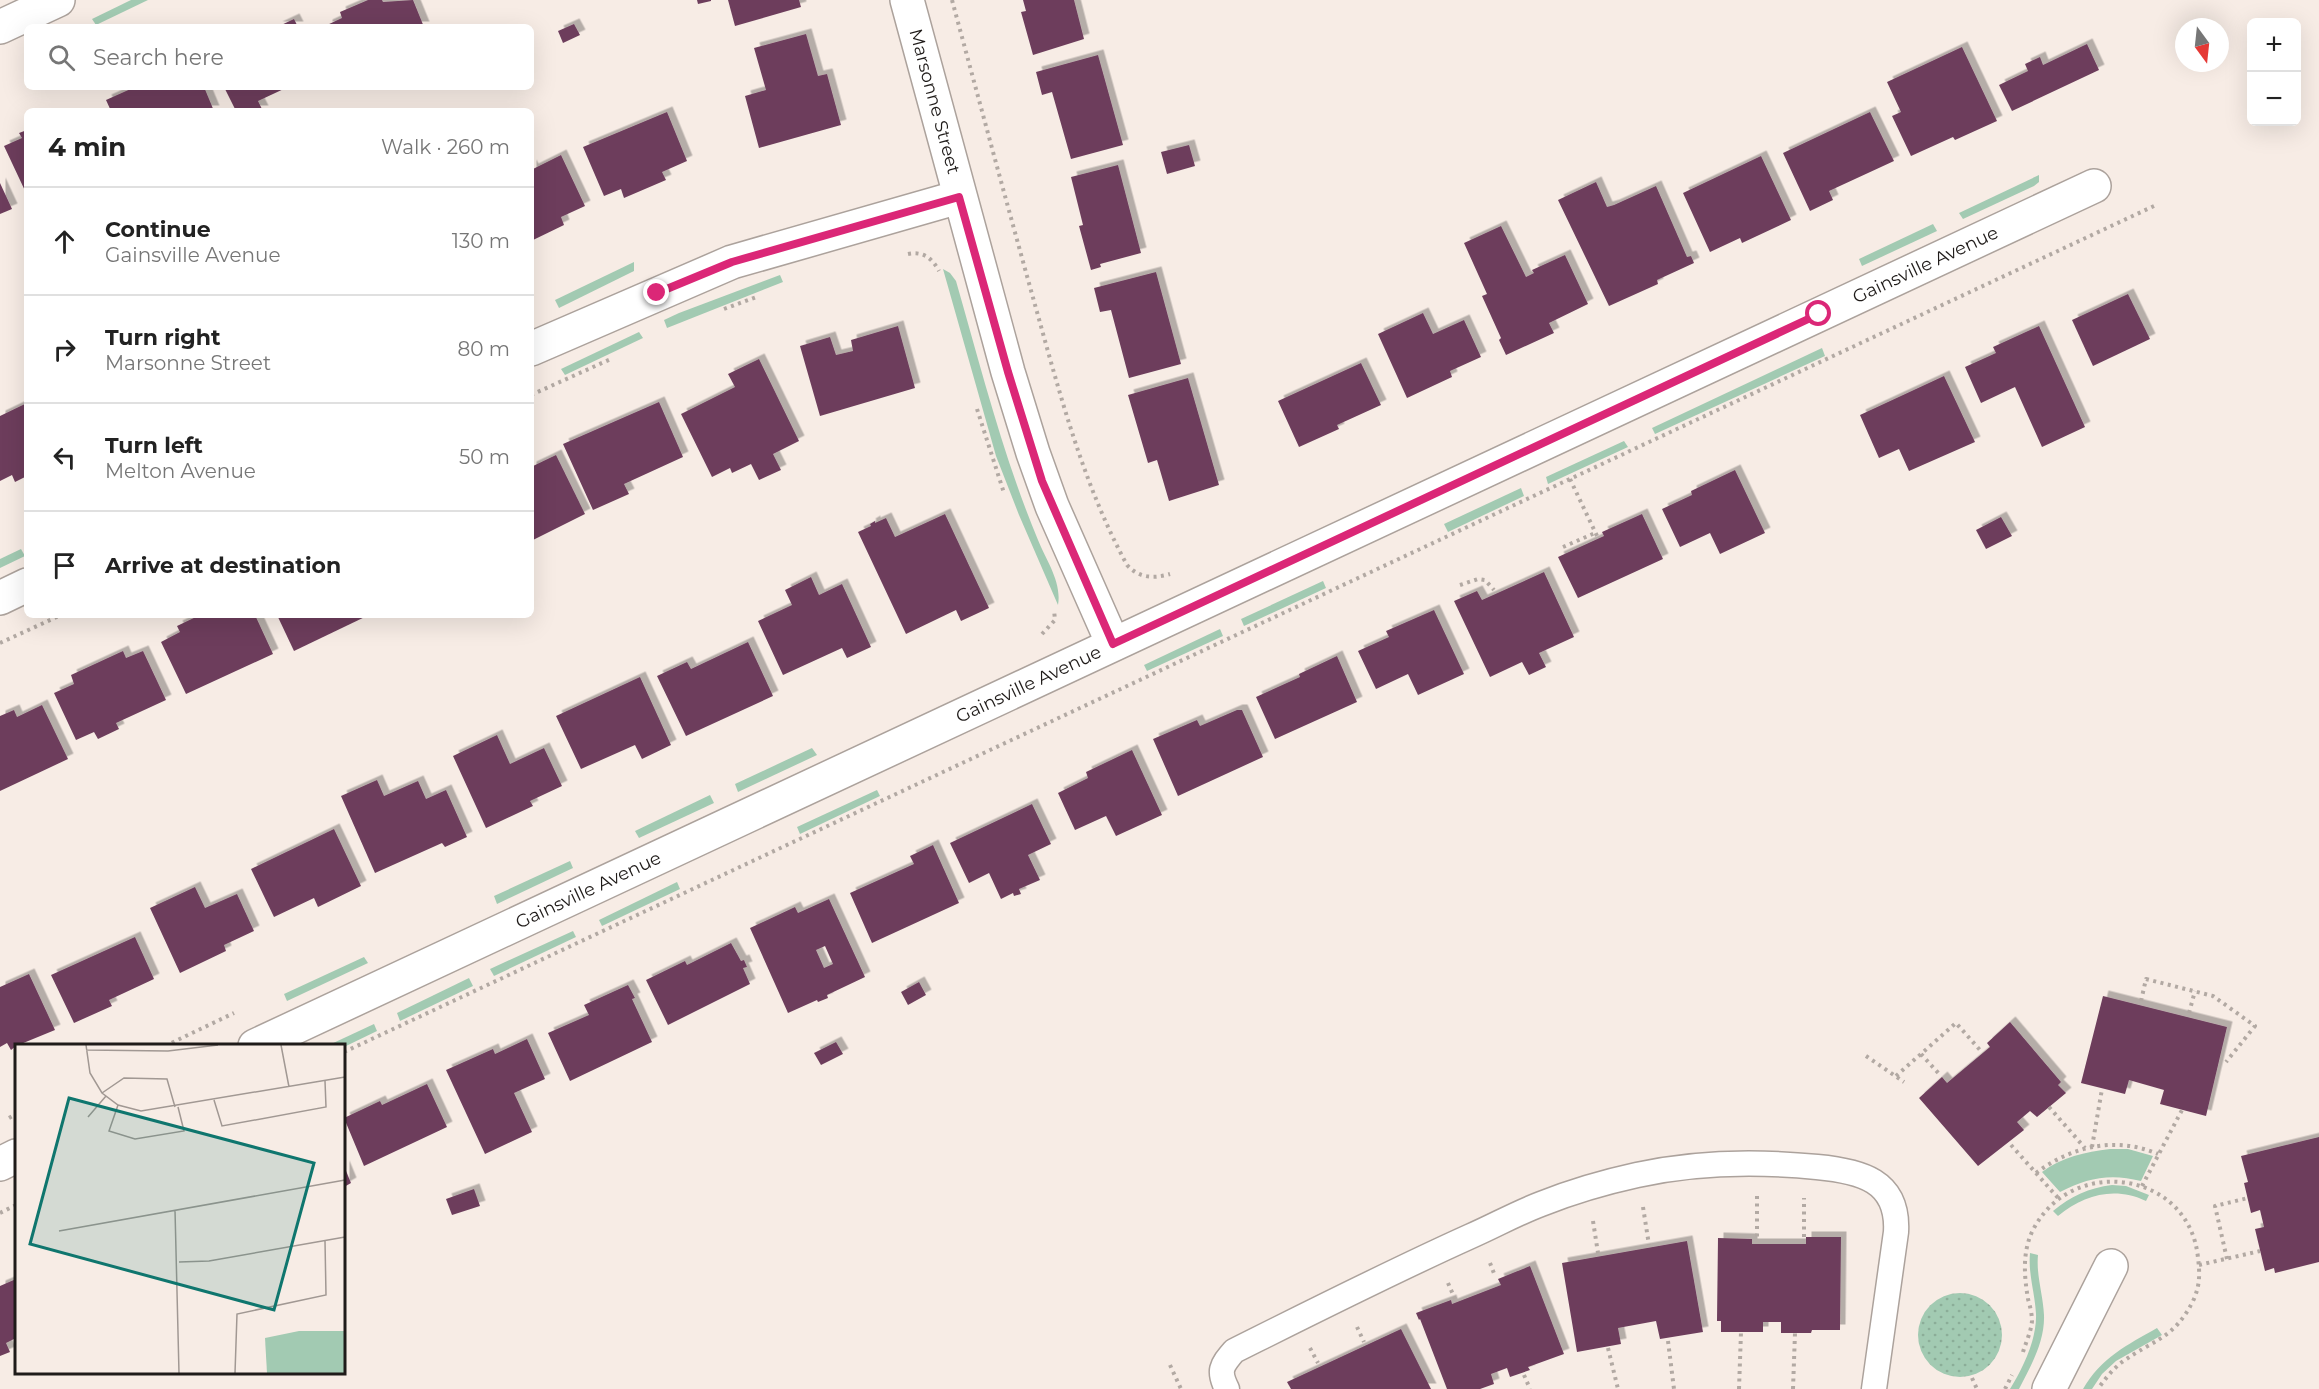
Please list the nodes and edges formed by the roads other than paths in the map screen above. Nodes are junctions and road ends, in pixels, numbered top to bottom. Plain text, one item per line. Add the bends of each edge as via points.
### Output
1 (58, 0) edge
2 (907, 0) edge
3 (0, 27) edge
4 (2094, 186) dead end
5 (959, 197) junction
6 (534, 348) edge
7 (24, 586) edge
8 (0, 598) edge
9 (1113, 644) junction
10 (259, 1044) edge
11 (15, 1156) edge
12 (0, 1164) edge
13 (2111, 1266) dead end
14 (1227, 1389) edge
15 (1874, 1389) edge
16 (2049, 1389) edge

1 - 3 street
2 - 5 street, Marsonne Street
4 - 9 street, Gainsville Avenue
5 - 6 street via 732,262
5 - 9 street, Marsonne Street via 1042,481
7 - 8 street
9 - 10 street, Gainsville Avenue
11 - 12 street
13 - 16 street
14 - 15 lane via 1222,1365 1234,1351 1542,1204 1637,1175 1712,1164 1757,1163 1838,1169 1863,1175 1878,1183 1894,1204 1896,1232

